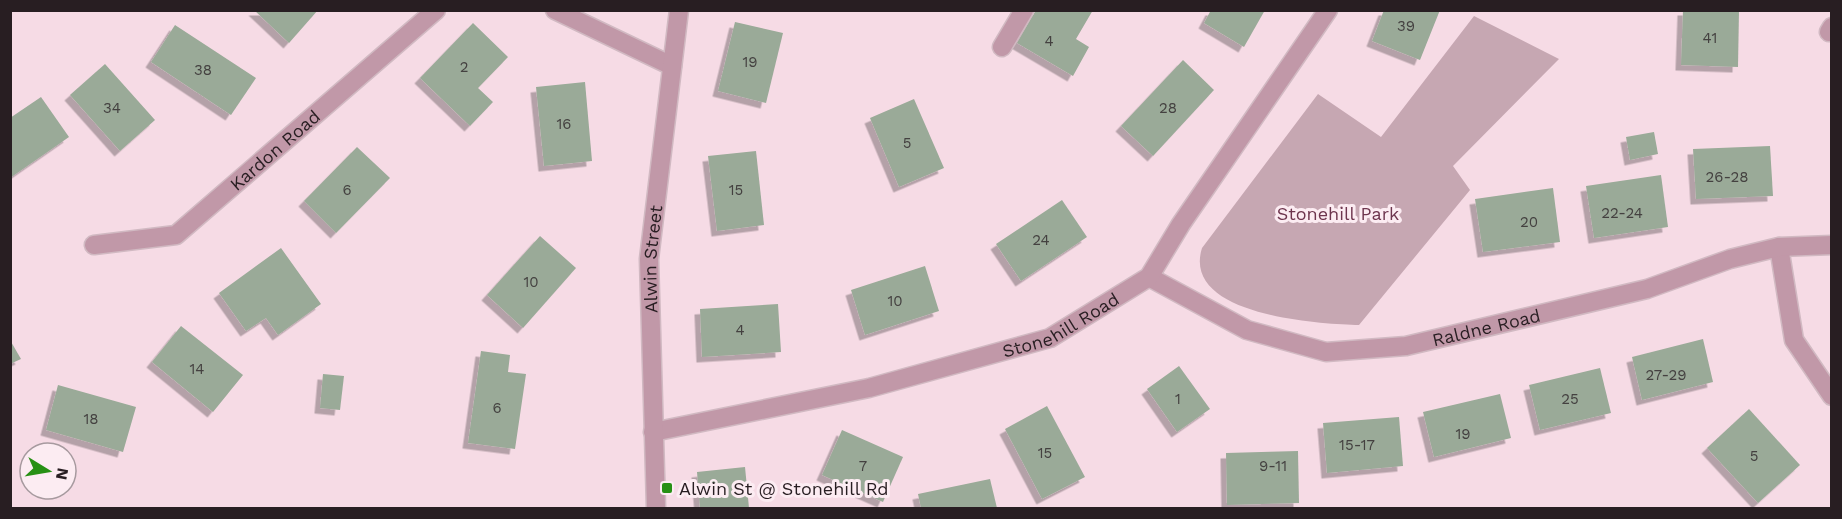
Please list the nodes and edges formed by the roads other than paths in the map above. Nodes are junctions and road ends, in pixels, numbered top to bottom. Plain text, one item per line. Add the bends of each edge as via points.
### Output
1 (436, 10) edge
2 (555, 10) edge
3 (679, 10) edge
4 (1024, 10) edge
5 (1328, 10) edge
6 (1002, 47) dead end
7 (672, 66) junction
8 (94, 245) dead end
9 (1832, 245) edge
10 (1779, 247) junction
11 (1149, 277) junction
12 (1832, 396) edge
13 (653, 432) junction
14 (656, 508) edge

1 - 8 street, Kardon Road via 176,235
2 - 7 street
3 - 7 street, Alwin Street
4 - 6 street
5 - 11 street, Stonehill Road
7 - 13 street, Alwin Street via 649,259
9 - 10 street, Raldne Road
10 - 11 street, Raldne Road via 1730,258 1647,289 1406,346 1326,352 1247,330
10 - 12 street via 1794,340
11 - 13 street, Stonehill Road via 1050,338 869,388
13 - 14 street, Alwin Street

